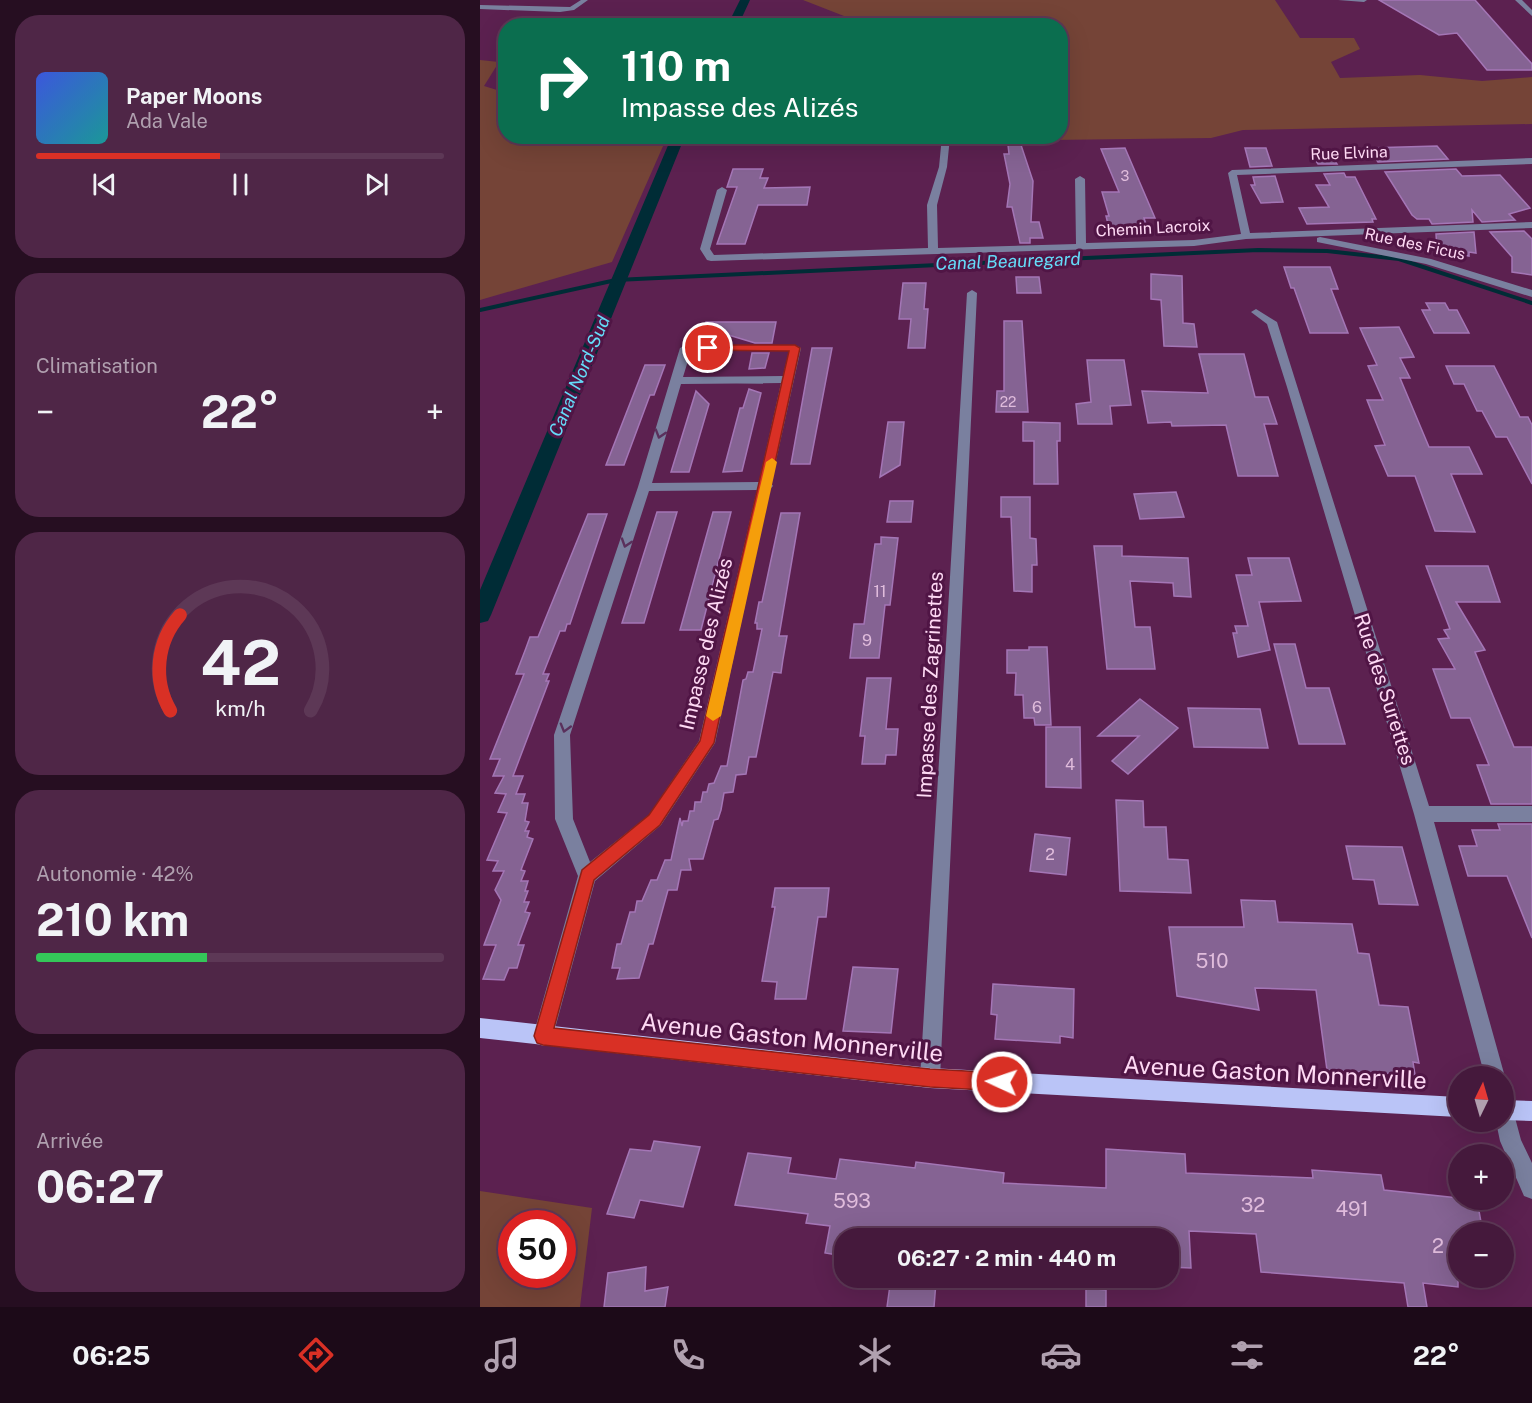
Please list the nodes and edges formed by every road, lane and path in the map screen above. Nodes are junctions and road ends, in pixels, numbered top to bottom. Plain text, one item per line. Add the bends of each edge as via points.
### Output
1 (489, 0) edge
2 (585, 0) edge
3 (1341, 0) edge
4 (1364, 0) edge
5 (1518, 0) edge
6 (480, 7) edge
7 (1532, 14) edge
8 (945, 144) edge
9 (1532, 161) edge
10 (1080, 179) dead end
11 (722, 190) dead end
12 (1532, 225) edge
13 (1288, 235) junction
14 (1246, 236) junction
15 (1081, 247) junction
16 (933, 251) junction
17 (972, 293) dead end
18 (1532, 294) edge
19 (1256, 312) dead end
20 (789, 380) junction
21 (676, 381) junction
22 (766, 486) junction
23 (644, 487) junction
24 (1424, 814) junction
25 (1532, 814) edge
26 (587, 876) junction
27 (480, 1028) edge
28 (543, 1036) junction
29 (1492, 1066) edge
30 (930, 1078) junction
31 (1448, 1106) edge
32 (1514, 1110) edge
33 (1532, 1111) edge
34 (1509, 1132) edge
35 (1532, 1188) edge

1 - 6 street
2 - 6 street via 572,9 560,10
3 - 4 street
5 - 7 street
8 - 16 street via 932,205
9 - 14 street, Rue Elvina via 1232,173
10 - 15 street
11 - 16 street, Chemin Lacroix via 705,249 711,258
12 - 13 street, Chemin Lacroix
13 - 14 street, Chemin Lacroix
13 - 18 street, Rue des Ficus via 1396,253 1479,274
14 - 15 street, Chemin Lacroix via 1194,243
15 - 16 street, Chemin Lacroix
17 - 30 street, Impasse des Zagrinettes
19 - 24 street, Rue des Surettes via 1272,322
20 - 21 street
20 - 21 street, Impasse des Alizés via 795,348 686,348
20 - 22 street, Impasse des Alizés
21 -> 23 street, Impasse des Alizés
22 - 23 street
22 - 26 street, Impasse des Alizés via 707,743 655,820
23 -> 26 street, Impasse des Alizés via 562,735 564,819
24 - 25 street
24 - 29 street, Rue des Surettes
26 - 28 street
27 - 28 main road, Avenue Gaston Monnerville
28 - 30 main road, Avenue Gaston Monnerville
30 - 31 main road, Avenue Gaston Monnerville
32 - 33 main road
34 - 35 street

